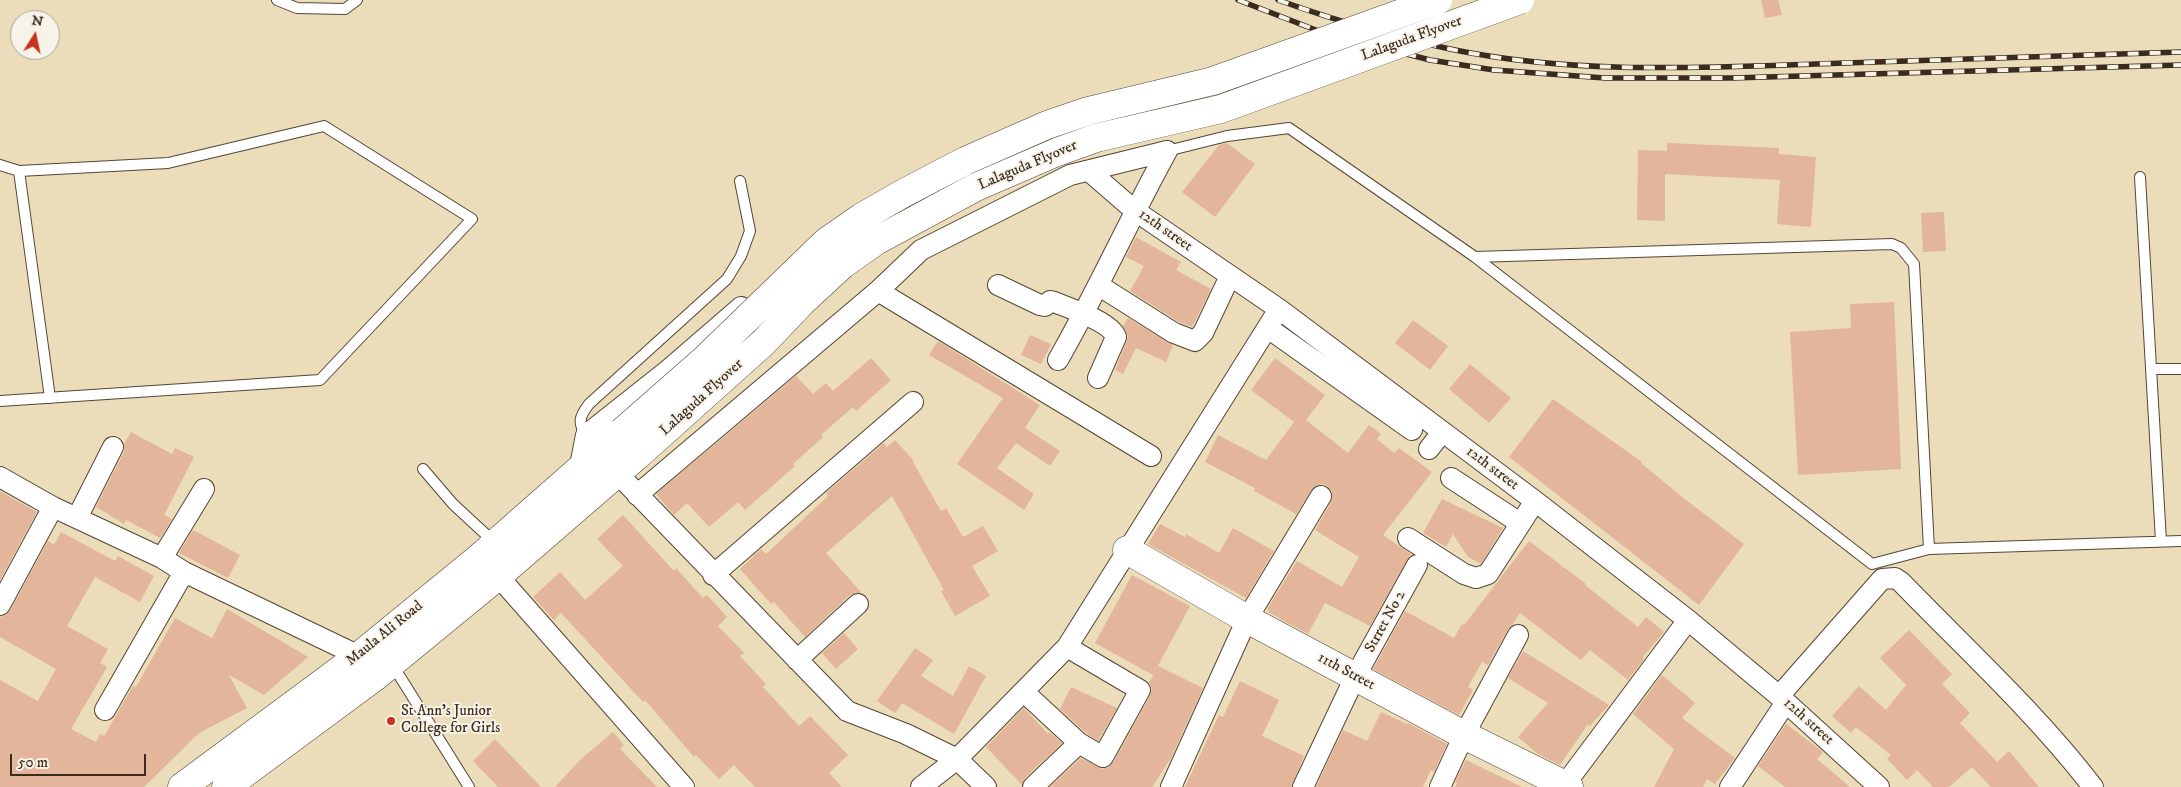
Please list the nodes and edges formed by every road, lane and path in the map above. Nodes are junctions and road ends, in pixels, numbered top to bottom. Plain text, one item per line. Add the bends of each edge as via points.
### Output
1 (277, 0) edge
2 (357, 0) edge
3 (1438, 0) edge
4 (1520, 0) edge
5 (1167, 151) junction
6 (0, 166) edge
7 (1089, 171) junction
8 (19, 172) junction
9 (2140, 177) dead end
10 (740, 181) dead end
11 (1134, 210) junction
12 (951, 235) junction
13 (1475, 257) junction
14 (1230, 276) junction
15 (998, 285) dead end
16 (1098, 285) junction
17 (878, 291) junction
18 (1279, 309) junction
19 (1084, 314) junction
20 (1268, 328) junction
21 (1058, 360) dead end
22 (2151, 369) junction
23 (2181, 369) edge
24 (1098, 378) dead end
25 (50, 398) junction
26 (0, 401) edge
27 (913, 402) dead end
28 (1404, 420) junction
29 (1442, 432) junction
30 (586, 435) junction
31 (113, 447) dead end
32 (1429, 449) dead end
33 (1151, 456) dead end
34 (423, 469) dead end
35 (579, 471) junction
36 (617, 473) junction
37 (0, 477) edge
38 (1451, 478) dead end
39 (204, 490) dead end
40 (637, 494) junction
41 (1322, 496) dead end
42 (1535, 501) junction
43 (54, 507) junction
44 (77, 518) junction
45 (1520, 523) junction
46 (1408, 538) dead end
47 (2161, 541) junction
48 (2181, 541) edge
49 (494, 543) junction
50 (1929, 549) junction
51 (1127, 550) junction
52 (162, 558) junction
53 (1417, 566) dead end
54 (184, 572) junction
55 (713, 575) junction
56 (498, 576) junction
57 (0, 604) edge
58 (858, 604) dead end
59 (1247, 619) junction
60 (1688, 620) junction
61 (1518, 635) dead end
62 (1067, 647) junction
63 (359, 656) junction
64 (797, 660) junction
65 (392, 664) junction
66 (1355, 677) junction
67 (1024, 692) junction
68 (1782, 699) junction
69 (105, 710) dead end
70 (1464, 735) junction
71 (1079, 743) junction
72 (246, 756) junction
73 (957, 759) junction
74 (1868, 783) edge
75 (1566, 786) edge
76 (182, 787) edge
77 (226, 787) edge
78 (469, 787) edge
79 (684, 787) edge
80 (921, 787) edge
81 (986, 787) edge
82 (1033, 787) edge
83 (1171, 787) edge
84 (1303, 787) edge
85 (1440, 787) edge
86 (1730, 787) edge
87 (2093, 787) edge

1 - 2 lane via 297,8 345,10
3 - 35 main road, Lalaguda Flyover, bridge via 1213,81 1088,111 1047,125 965,161 902,194 862,216 826,242 711,353
4 - 36 main road, Lalaguda Flyover, bridge via 1221,109 1096,138 1064,149 968,191 876,241 842,266 764,342
5 - 7 street
5 - 11 street
5 - 13 lane via 1227,136 1290,128
6 - 8 lane
7 - 11 street, 12th street
7 - 12 street via 1070,175
8 - 25 lane
8 - 25 lane via 168,163 324,126 472,219 320,380
9 - 22 lane
10 - 30 lane via 750,231 727,279 589,404 580,416 580,427
11 - 14 street, 12th street
11 - 16 street
12 - 17 street via 921,250
12 - 30 street via 919,196 901,184 890,187 840,216 755,295
13 - 50 lane via 1872,564
13 - 50 lane via 1892,244 1901,248 1914,264
14 - 16 street via 1203,333 1194,340 1174,333
14 - 18 street, 12th street
15 - 19 street via 1040,305 1045,306 1050,301
16 - 19 street
17 - 33 street
17 - 40 street
18 - 20 street
18 - 28 street, 12th street
19 - 21 street
19 - 24 street via 1116,334
20 - 28 street
20 - 51 street
22 - 23 lane
22 - 47 lane
25 - 26 lane
27 - 55 street
28 - 29 street, 12th street
29 - 32 street
29 - 42 street, 12th street
30 - 35 street
31 - 44 street
34 - 49 lane via 453,504
35 - 49 main road, Maula Ali Road
36 - 40 street
36 - 56 main road, Maula Ali Road
37 - 43 street
38 - 45 street
39 - 52 street
40 - 55 street
41 - 59 street
42 - 45 street
42 - 60 street, 12th street
43 - 44 street
43 - 57 street
44 - 52 street
45 - 46 street via 1488,574 1476,578 1464,574
47 - 48 lane
47 - 50 lane
49 - 63 main road, Maula Ali Road
51 - 59 main road, 11th Street
51 - 62 street
52 - 54 street
53 - 66 street, Strret No 2
54 - 63 street
54 - 69 street
55 - 64 street
56 - 65 main road, Maula Ali Road
56 - 79 street
58 - 64 street
59 - 66 main road, 11th Street
59 - 83 street
60 - 68 street, 12th street
60 - 75 street
61 - 70 street
62 - 67 street
62 - 71 street via 1140,690 1103,757
63 - 72 main road, Maula Ali Road
64 - 73 street via 847,711 906,734
65 - 72 main road, Maula Ali Road
65 - 78 lane
66 - 70 main road, 11th Street
66 - 84 street, Strret No 2
67 - 71 street
67 - 73 street
68 - 74 street, 12th street
68 - 86 street
68 - 87 street via 1882,579 1895,578 2018,701 2065,751
70 - 75 main road, 11th Street
70 - 85 street
71 - 82 street
72 - 76 main road, Maula Ali Road
72 - 77 main road, Maula Ali Road
73 - 80 street
73 - 81 street

